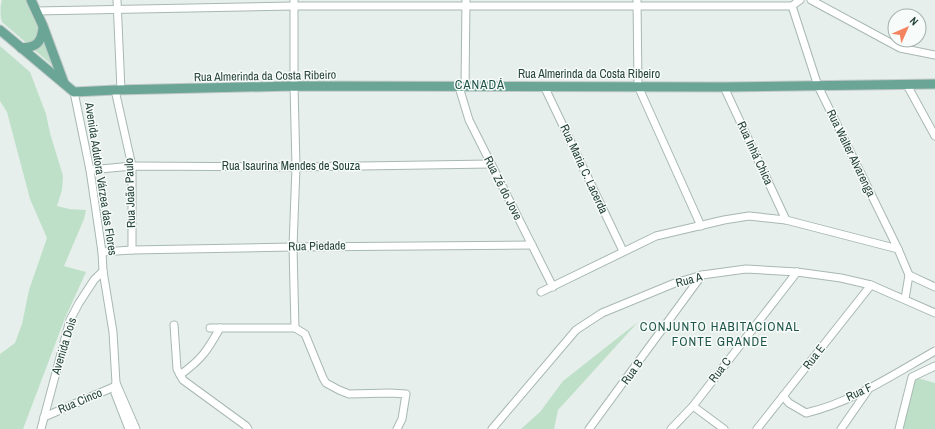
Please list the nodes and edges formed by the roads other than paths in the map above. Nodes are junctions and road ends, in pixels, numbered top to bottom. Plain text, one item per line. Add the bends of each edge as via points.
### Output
1 (31, 0) edge
2 (117, 0) edge
3 (800, 0) edge
4 (811, 0) edge
5 (294, 3) edge
6 (466, 3) edge
7 (637, 3) edge
8 (792, 6) junction
9 (118, 9) junction
10 (36, 11) junction
11 (43, 26) junction
12 (0, 30) edge
13 (21, 48) junction
14 (935, 55) edge
15 (64, 84) junction
16 (935, 84) edge
17 (907, 85) junction
18 (294, 86) junction
19 (544, 86) junction
20 (638, 86) junction
21 (724, 86) junction
22 (818, 86) junction
23 (462, 87) junction
24 (118, 90) junction
25 (74, 92) junction
26 (935, 136) edge
27 (491, 164) junction
28 (132, 166) junction
29 (296, 167) junction
30 (90, 170) junction
31 (786, 220) junction
32 (701, 226) junction
33 (532, 245) junction
34 (294, 247) junction
35 (898, 249) junction
36 (132, 250) junction
37 (623, 251) junction
38 (102, 252) junction
39 (103, 271) junction
40 (797, 272) junction
41 (702, 275) junction
42 (909, 275) junction
43 (871, 285) junction
44 (553, 287) junction
45 (935, 287) edge
46 (541, 292) dead end
47 (905, 299) junction
48 (935, 313) edge
49 (174, 325) dead end
50 (210, 328) dead end
51 (220, 328) junction
52 (295, 328) junction
53 (935, 351) edge
54 (935, 366) edge
55 (180, 375) junction
56 (116, 384) junction
57 (868, 389) junction
58 (783, 396) junction
59 (692, 406) junction
60 (44, 417) junction
61 (41, 429) edge
62 (129, 429) edge
63 (136, 429) edge
64 (248, 429) edge
65 (397, 429) edge
66 (492, 429) edge
67 (590, 429) edge
68 (671, 429) edge
69 (724, 429) edge
70 (758, 429) edge
71 (841, 429) edge
72 (899, 429) edge

1 - 10 main road
2 - 9 street, Rua João Paulo
3 - 8 street
4 - 14 street via 900,48
5 - 6 street
5 - 9 street
5 - 18 street
6 - 7 street
6 - 23 street, Rua Zé do Jove
7 - 8 street
7 - 20 street
8 - 22 street, Rua Walter Alvarenga
9 - 10 street
9 - 24 street, Rua João Paulo
10 - 11 main road
11 - 13 main road via 38,44
11 - 15 main road
12 - 13 main road
13 - 15 main road
15 - 25 main road
16 - 17 main road, Rua Almerinda da Costa Ribeiro
17 - 22 main road, Rua Almerinda da Costa Ribeiro
17 - 26 street
18 - 23 main road, Rua Almerinda da Costa Ribeiro
18 - 24 main road, Rua Almerinda da Costa Ribeiro
18 - 29 street
19 - 20 main road, Rua Almerinda da Costa Ribeiro
19 - 23 main road, Rua Almerinda da Costa Ribeiro
19 - 37 street, Rua Maria C. Lacerda
20 - 21 main road, Rua Almerinda da Costa Ribeiro
20 - 32 street
21 - 22 main road, Rua Almerinda da Costa Ribeiro
21 - 31 street, Rua Inhá Chica
22 - 35 street, Rua Walter Alvarenga
23 - 27 street, Rua Zé do Jove via 469,120
24 - 25 main road, Rua Almerinda da Costa Ribeiro
24 - 28 street, Rua João Paulo
25 - 30 street, Avenida Adutora Várzea das Flores
27 - 29 street, Rua Isaurina Mendes de Souza
27 - 33 street, Rua Zé do Jove
28 - 29 street, Rua Isaurina Mendes de Souza
28 - 30 street, Rua Isaurina Mendes de Souza
28 - 36 street, Rua João Paulo
29 - 34 street
30 - 38 street, Avenida Adutora Várzea das Flores
31 - 32 street via 749,216
31 - 35 street
32 - 37 street via 656,236
33 - 34 street, Rua Piedade
33 - 44 street, Rua Zé do Jove
34 - 36 street, Rua Piedade
34 - 52 street
35 - 42 street, Rua Walter Alvarenga
36 - 38 street, Rua Piedade
37 - 44 street
38 - 39 street, Avenida Adutora Várzea das Flores
39 - 56 street, Avenida Adutora Várzea das Flores via 113,332
39 - 60 street, Avenida Dois via 94,280 70,320
40 - 41 street, Rua A via 746,270
40 - 43 street, Rua A
40 - 59 street, Rua C
41 - 66 street, Rua A via 675,283 610,310 576,330
41 - 67 street, Rua B
42 - 45 street
42 - 47 street
43 - 47 street, Rua A
43 - 58 street, Rua E
44 - 46 street
47 - 48 street, Rua A
49 - 55 street via 177,369
50 - 51 street
51 - 52 street
51 - 55 street via 205,353
52 - 65 street via 305,334 326,383 349,394 406,394 402,419
53 - 57 street, Rua F
54 - 72 street via 912,377
55 - 64 street via 183,380
56 - 60 street, Rua Cinco
56 - 62 street via 115,393
56 - 63 street
57 - 58 street, Rua F via 806,414
57 - 71 street
58 - 70 street, Rua E
59 - 68 street, Rua C
59 - 69 street
60 - 61 street, Avenida Dois

